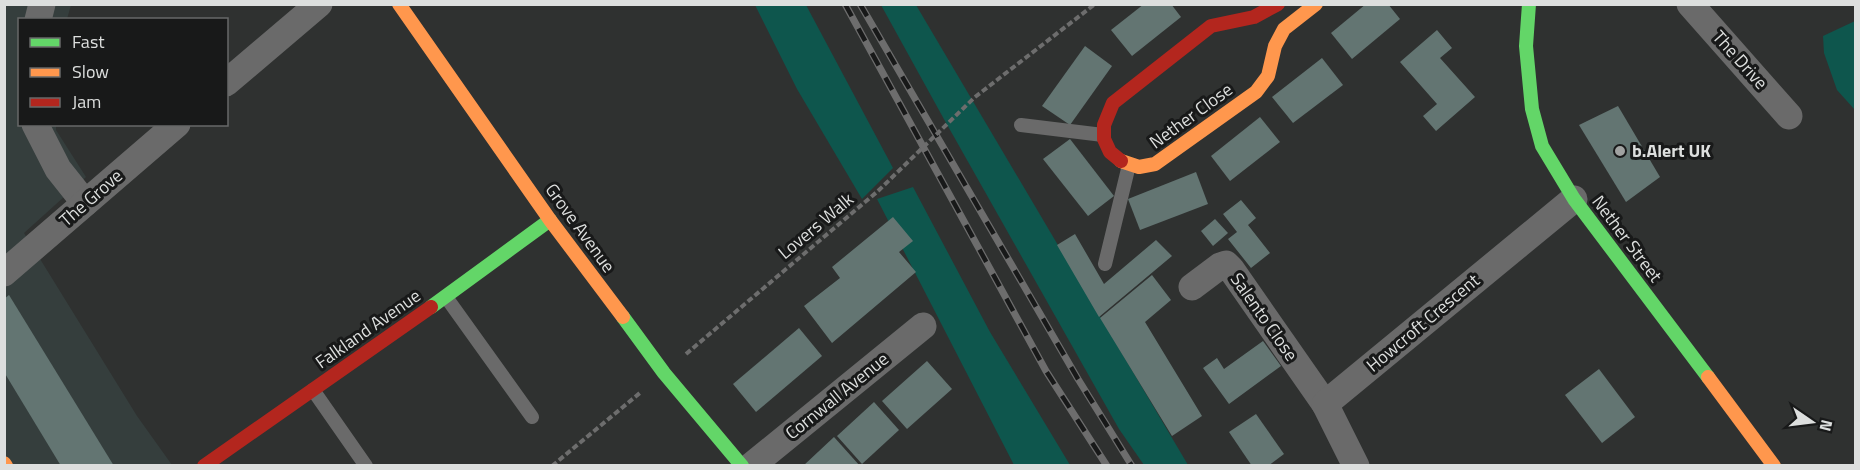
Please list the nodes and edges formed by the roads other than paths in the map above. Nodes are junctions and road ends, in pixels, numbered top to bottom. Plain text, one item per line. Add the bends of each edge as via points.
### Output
1 (319, 4) edge
2 (399, 4) edge
3 (1278, 4) edge
4 (1316, 4) edge
5 (1529, 4) edge
6 (1690, 4) edge
7 (228, 81) edge
8 (1789, 116) dead end
9 (1021, 125) dead end
10 (36, 126) edge
11 (175, 126) edge
12 (1102, 135) junction
13 (1129, 165) junction
14 (1574, 199) junction
15 (85, 203) junction
16 (550, 220) junction
17 (1105, 264) dead end
18 (4, 273) edge
19 (1192, 287) dead end
20 (446, 297) junction
21 (923, 326) dead end
22 (313, 390) junction
23 (1325, 404) junction
24 (532, 417) dead end
25 (204, 465) edge
26 (366, 465) edge
27 (742, 465) edge
28 (751, 465) edge
29 (1356, 465) edge
30 (1774, 465) edge

1 - 7 street
2 - 16 street, Grove Avenue
3 - 12 street via 1251,19 1211,26 1113,103
4 - 13 street, Nether Close via 1284,29 1275,46 1268,76 1256,92 1155,164
5 - 14 street, Nether Street via 1526,46 1532,109 1542,146
6 - 8 street, The Drive
9 - 12 lane
10 - 15 street via 58,169
11 - 15 street, The Grove
12 - 13 street via 1108,152
13 - 17 lane
14 - 23 street, Howcroft Crescent
14 - 30 street, Nether Street
15 - 18 street, The Grove
16 - 20 street, Falkland Avenue
16 - 27 street, Grove Avenue via 664,373
19 - 23 street, Salento Close via 1220,266 1226,264 1231,268
20 - 22 street, Falkland Avenue
20 - 24 lane
21 - 28 street, Cornwall Avenue
22 - 25 street, Falkland Avenue
22 - 26 lane
23 - 29 street

